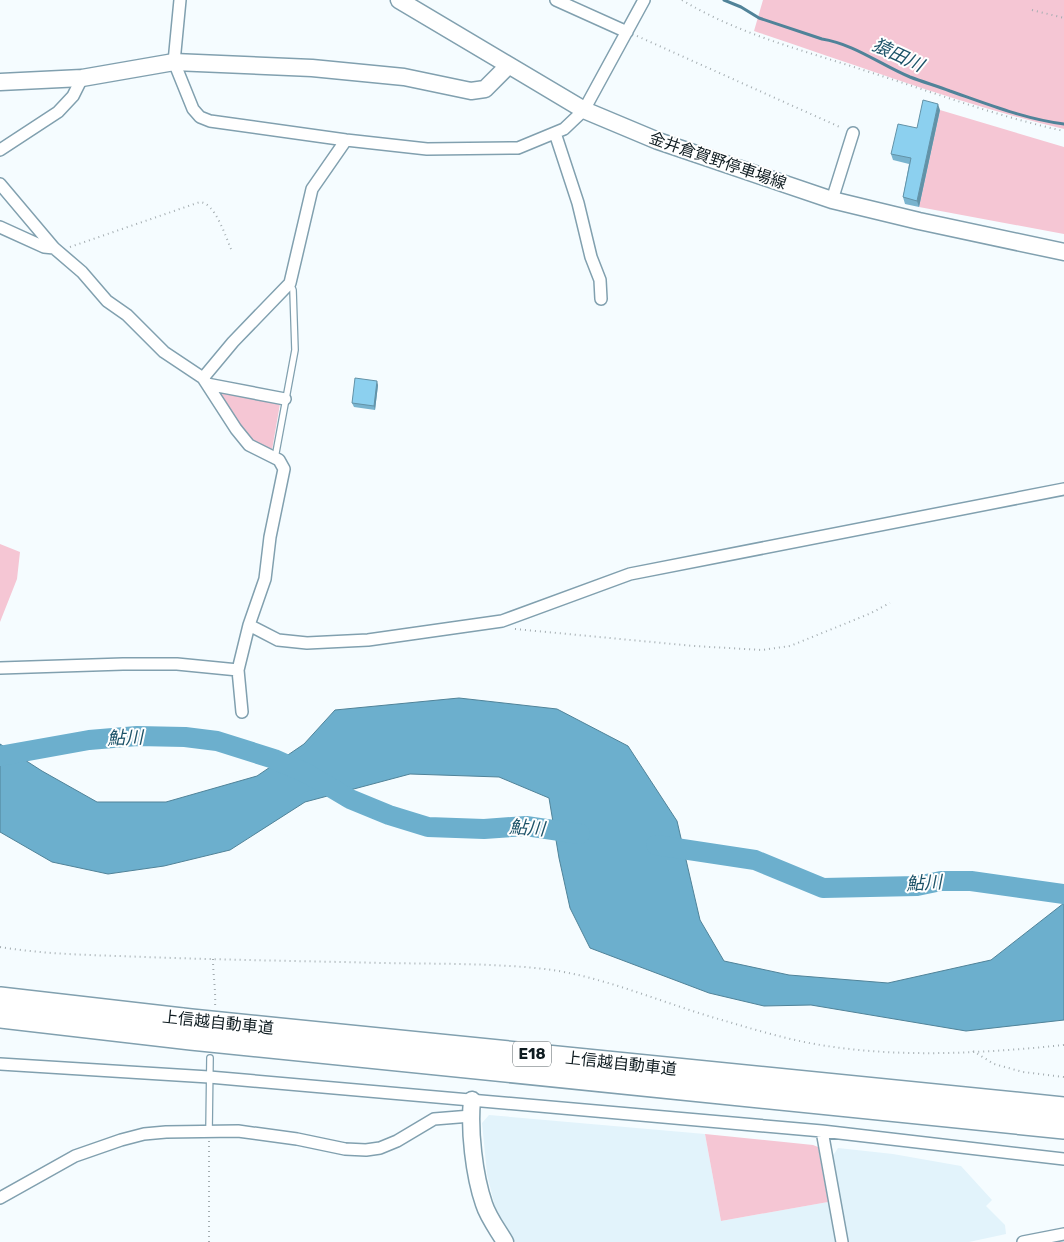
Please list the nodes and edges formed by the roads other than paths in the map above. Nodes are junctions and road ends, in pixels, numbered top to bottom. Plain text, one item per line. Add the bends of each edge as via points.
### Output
1 (180, 0) edge
2 (399, 0) edge
3 (556, 0) edge
4 (644, 0) edge
5 (627, 32) junction
6 (174, 62) junction
7 (508, 66) junction
8 (82, 78) junction
9 (0, 82) edge
10 (584, 110) junction
11 (555, 133) junction
12 (854, 134) road end
13 (346, 140) junction
14 (0, 150) edge
15 (0, 184) edge
16 (832, 200) junction
17 (0, 227) edge
18 (56, 250) junction
19 (1064, 252) edge
20 (290, 283) junction
21 (601, 299) dead end
22 (205, 381) junction
23 (285, 399) junction
24 (275, 458) junction
25 (1064, 489) edge
26 (249, 626) junction
27 (0, 668) edge
28 (238, 670) junction
29 (242, 712) dead end
30 (0, 998) edge
31 (0, 1017) edge
32 (210, 1058) dead end
33 (0, 1064) edge
34 (209, 1077) junction
35 (472, 1100) junction
36 (1064, 1108) edge
37 (471, 1116) junction
38 (1064, 1128) edge
39 (209, 1131) junction
40 (822, 1131) junction
41 (1064, 1160) edge
42 (0, 1198) edge
43 (1064, 1234) edge
44 (505, 1242) edge
45 (842, 1242) edge
46 (1023, 1242) edge

1 - 6 street
2 - 7 main road, 金井倉賀野停車場線
3 - 5 street
4 - 5 street
5 - 10 street
6 - 7 main road via 312,68 404,77 471,91 485,89
6 - 8 main road
6 - 13 street via 193,109 200,117
7 - 10 main road, 金井倉賀野停車場線
8 - 9 main road
8 - 14 street via 73,96 58,112
10 - 11 street
10 - 16 main road, 金井倉賀野停車場線 via 658,141
11 - 13 street via 518,148 496,149 427,149
11 - 21 street via 600,280
12 - 16 street
13 - 20 street via 312,189
15 - 18 street
16 - 19 main road, 金井倉賀野停車場線
17 - 18 street
18 - 22 street via 164,352
20 - 22 street via 233,342
20 - 23 lane via 293,290 294,350
22 - 23 street
22 - 24 street via 249,445
23 - 24 lane
24 - 26 street via 284,469 265,579
25 - 26 street via 630,574 502,622 368,640 307,643 278,640
26 - 28 street
27 - 28 street via 177,664
28 - 29 street
30 - 36 highway, 上信越自動車道 / E18
31 - 38 highway, 上信越自動車道 / E18
32 - 34 lane
33 - 34 street
34 - 35 street
34 - 39 lane
35 - 37 main road
35 - 40 street
37 - 39 street via 434,1119 397,1142 366,1150 238,1131
37 - 44 main road via 477,1176 484,1206
39 - 42 street via 144,1134 121,1140 76,1156
40 - 41 street
40 - 45 street
43 - 46 street

